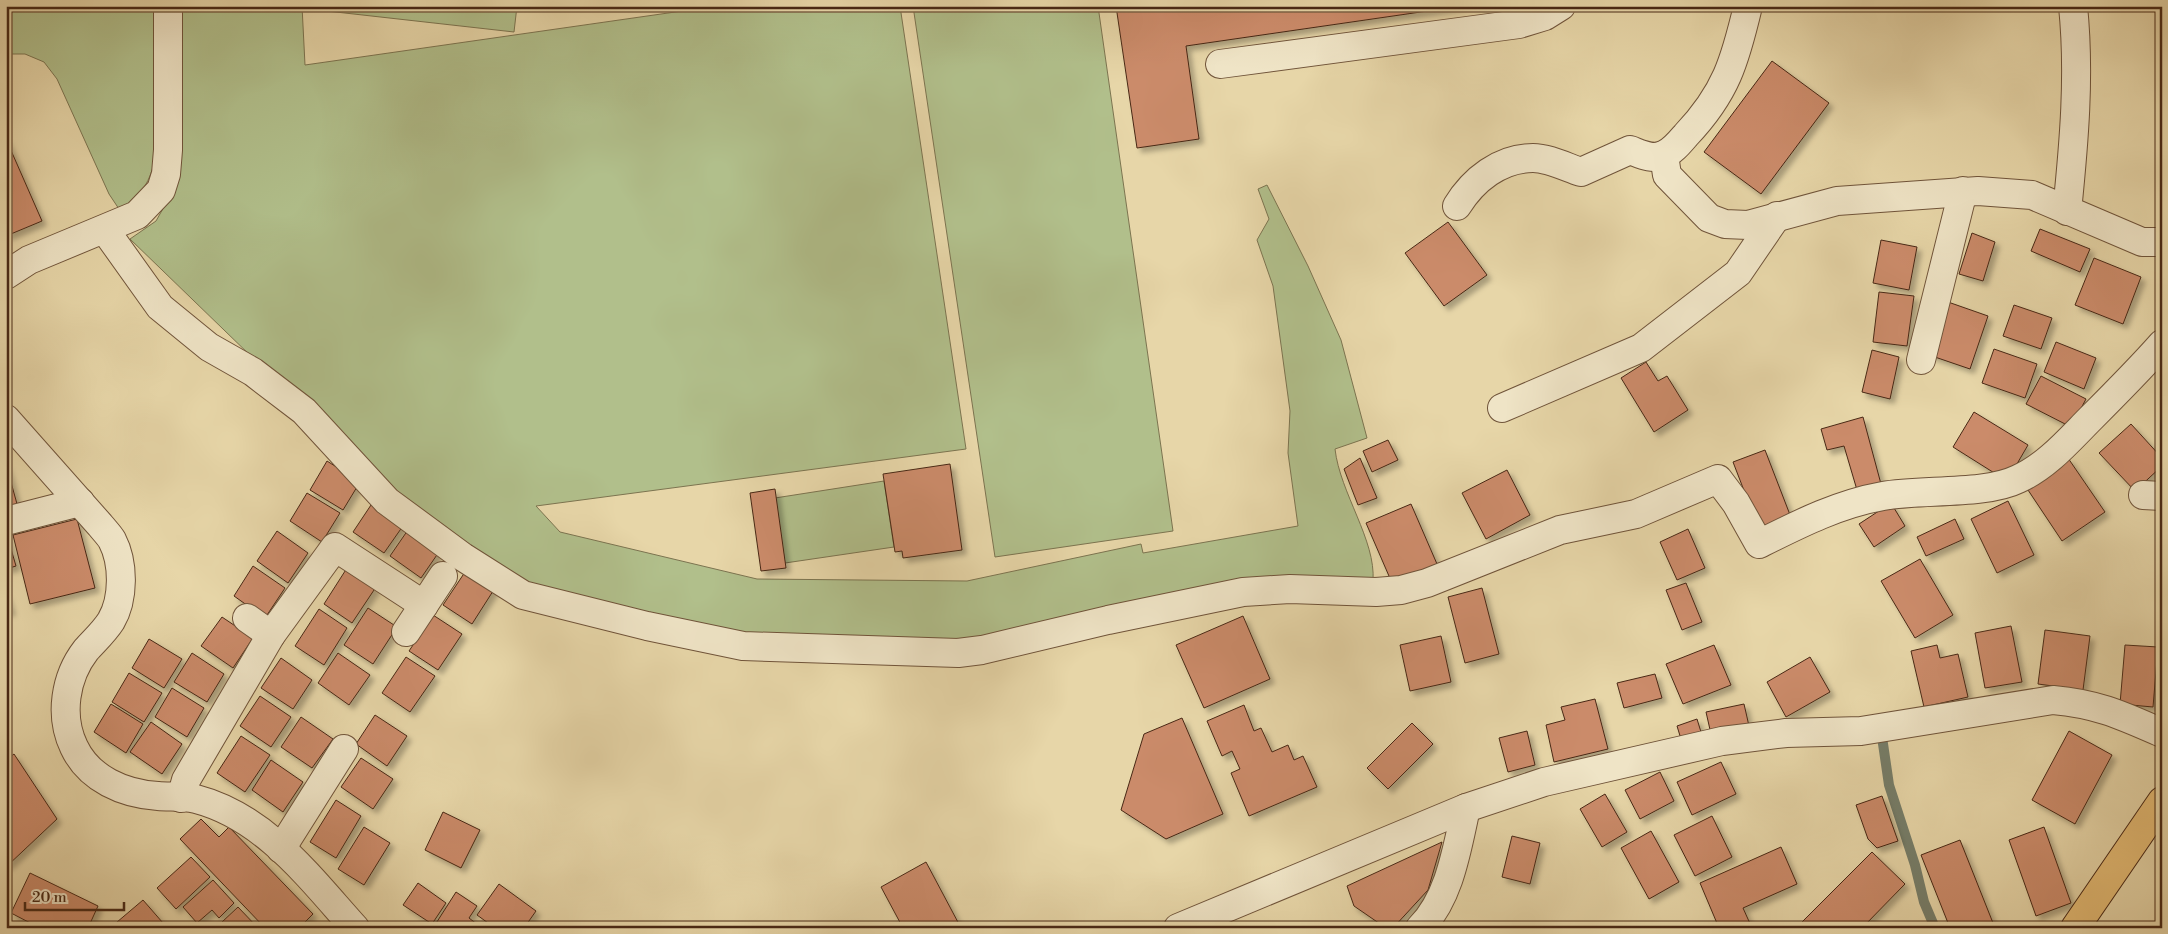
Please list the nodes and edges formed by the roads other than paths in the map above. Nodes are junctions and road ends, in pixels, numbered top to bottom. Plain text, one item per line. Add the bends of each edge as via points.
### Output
1 (168, 6) edge
2 (1561, 6) edge
3 (1748, 6) edge
4 (2073, 6) edge
5 (1220, 64) dead end
6 (1664, 155) junction
7 (1963, 191) junction
8 (1457, 206) dead end
9 (2067, 211) junction
10 (1777, 216) junction
11 (105, 230) junction
12 (2162, 242) edge
13 (6, 275) edge
14 (2162, 344) edge
15 (1921, 360) dead end
16 (1502, 408) dead end
17 (6, 418) edge
18 (80, 502) junction
19 (6, 520) edge
20 (443, 576) dead end
21 (424, 605) junction
22 (247, 618) dead end
23 (406, 632) dead end
24 (271, 635) junction
25 (2162, 733) edge
26 (344, 749) dead end
27 (181, 798) junction
28 (2162, 801) edge
29 (1466, 808) junction
30 (282, 849) junction
31 (355, 928) edge
32 (1178, 928) edge
33 (1420, 928) edge
34 (2075, 928) edge

1 - 11 street via 166,174 160,190 144,210
2 - 5 street via 1545,16 1519,24
3 - 6 street via 1735,61 1722,89 1698,122
4 - 9 street via 2076,73 2074,151
6 - 8 street via 1649,157 1630,150 1581,172 1534,158 1514,160 1478,179
6 - 10 street via 1667,175 1709,218 1725,224 1748,225
7 - 9 street via 2032,195
7 - 10 street via 1837,201
7 - 15 street
9 - 12 street via 2142,242
10 - 16 street via 1738,273 1648,342 1588,372
11 - 13 street via 29,260
11 - 14 street via 160,307 209,347 278,390 304,411 388,501 503,584 523,595 550,603 743,646 958,653 1243,592 1401,590 1560,530 1636,514 1718,479 1759,544 1850,503 2017,480 2035,471 2062,448
17 - 18 street
18 - 19 street
18 - 27 street via 112,541 121,581 119,600 111,621 85,652 68,686 67,727 86,766 120,789
20 - 21 street
21 - 23 street
21 - 24 street via 335,547
22 - 24 street
24 - 27 street via 186,780
25 - 29 street via 2106,708 2053,700 1861,731 1786,733 1722,741 1544,782
26 - 30 street
27 - 30 street via 194,798 236,814
28 - 34 main road
29 - 32 street
29 - 33 street via 1454,864 1437,903
30 - 31 street

